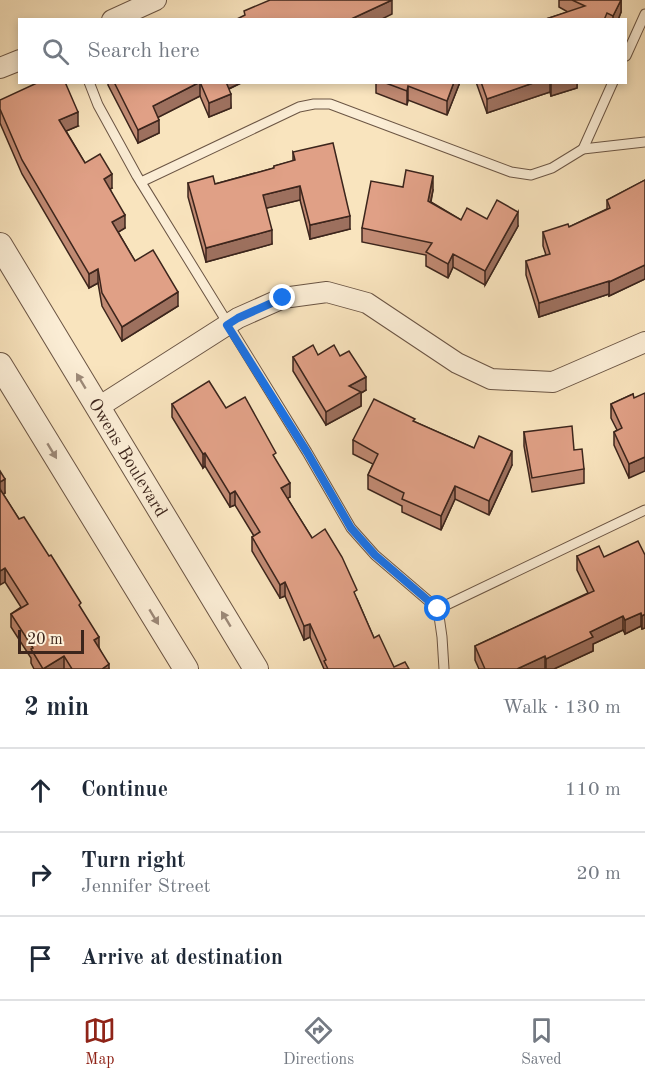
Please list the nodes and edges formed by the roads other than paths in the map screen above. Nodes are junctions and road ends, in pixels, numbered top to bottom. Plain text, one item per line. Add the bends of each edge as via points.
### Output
1 (156, 0) edge
2 (645, 14) edge
3 (116, 18) edge
4 (627, 55) edge
5 (18, 61) edge
6 (0, 68) edge
7 (90, 84) edge
8 (613, 84) edge
9 (645, 142) edge
10 (583, 149) junction
11 (141, 182) junction
12 (0, 245) edge
13 (227, 325) junction
14 (645, 342) edge
15 (0, 365) edge
16 (97, 408) junction
17 (645, 510) edge
18 (438, 609) junction
19 (186, 669) edge
20 (256, 669) edge
21 (444, 669) edge

1 - 3 street
2 - 4 lane
5 - 6 street
7 - 11 lane
8 - 10 lane
9 - 10 lane
10 - 11 lane via 552,168 531,175 511,172 330,104 314,104 299,106
11 - 13 lane
16 -> 12 street, Owens Boulevard
13 - 14 street via 283,298 327,292 367,303 457,363 491,379 553,382
13 - 16 street
13 - 18 lane via 351,528 375,555
15 -> 19 street
20 -> 16 street, Owens Boulevard
17 - 18 lane
18 - 21 lane

